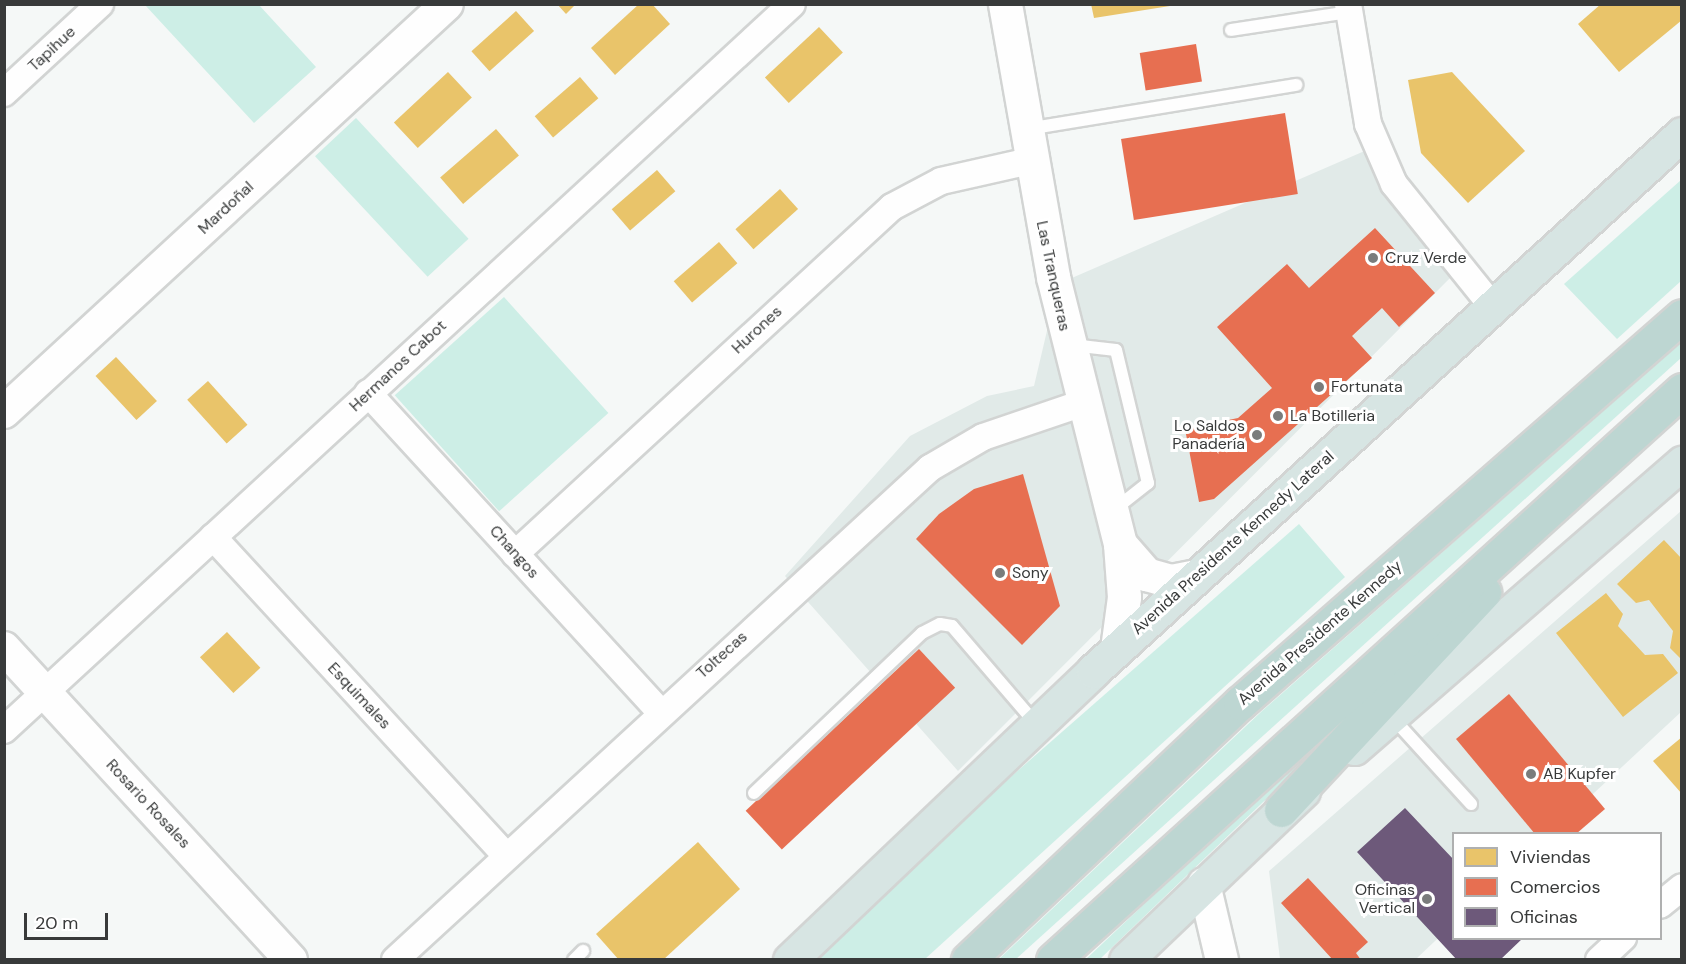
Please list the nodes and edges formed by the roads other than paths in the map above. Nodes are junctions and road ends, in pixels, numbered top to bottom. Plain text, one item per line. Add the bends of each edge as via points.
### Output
1 (100, 4) edge
2 (447, 4) edge
3 (792, 4) edge
4 (1005, 4) edge
5 (1349, 8) edge
6 (1231, 30) dead end
7 (1296, 86) dead end
8 (4, 93) edge
9 (1025, 130) junction
10 (1682, 134) edge
11 (1030, 161) junction
12 (1492, 306) junction
13 (1682, 316) edge
14 (1068, 345) junction
15 (1682, 390) edge
16 (368, 393) junction
17 (1083, 404) junction
18 (4, 412) edge
19 (1682, 462) edge
20 (1587, 474) junction
21 (1111, 511) junction
22 (213, 537) junction
23 (1120, 544) junction
24 (515, 554) junction
25 (1197, 576) junction
26 (4, 648) edge
27 (1117, 649) junction
28 (45, 692) junction
29 (660, 712) junction
30 (1391, 716) junction
31 (1036, 725) junction
32 (4, 730) edge
33 (754, 793) dead end
34 (1471, 804) dead end
35 (1281, 810) junction
36 (506, 856) junction
37 (1204, 884) junction
38 (1682, 887) edge
39 (1662, 903) edge
40 (1622, 940) edge
41 (291, 960) edge
42 (395, 960) edge
43 (790, 960) edge
44 (968, 960) edge
45 (1053, 960) edge
46 (1126, 960) edge
47 (1222, 960) edge
48 (1599, 960) edge

1 - 8 street, Tapihue
2 - 18 street, Mardoñal
3 - 16 street, Hermanos Cabot
4 - 9 main road, Las Tranqueras
5 - 6 lane
5 - 12 street via 1368,124 1394,184
7 - 9 lane
9 - 11 main road, Las Tranqueras
10 - 12 main road, Avenida Presidente Kennedy Lateral
11 - 14 main road, Las Tranqueras
11 - 24 street, Hurones via 941,181 892,207
12 - 25 main road, Avenida Presidente Kennedy Lateral
13 - 44 highway, Avenida Presidente Kennedy via 1240,703
14 - 17 main road, Las Tranqueras
14 - 21 lane via 1116,350 1148,483
15 - 20 highway
16 - 22 street, Hermanos Cabot
16 - 24 street, Changos
17 - 21 main road, Las Tranqueras
17 - 29 street, Toltecas via 983,437 930,468
19 - 30 main road
20 - 35 highway
20 - 45 highway
21 - 23 main road, Las Tranqueras
22 - 28 street, Hermanos Cabot
22 - 36 street, Esquimales
23 - 25 main road, Las Tranqueras via 1135,566 1152,576 1171,581
23 - 27 main road, Las Tranqueras via 1124,597
24 - 29 street, Changos
25 - 27 main road, Avenida Presidente Kennedy Lateral
26 - 28 street, Rosario Rosales
27 - 31 main road, Avenida Presidente Kennedy Lateral
28 - 32 street, Hermanos Cabot
28 - 41 street, Rosario Rosales
29 - 36 street, Toltecas
30 - 34 lane
30 - 35 main road
31 - 33 lane via 952,626 940,624 922,633
31 - 43 main road, Avenida Presidente Kennedy Lateral
35 - 37 main road
36 - 42 street, Toltecas
37 - 46 main road
37 - 47 street
38 - 39 street
40 - 48 street

